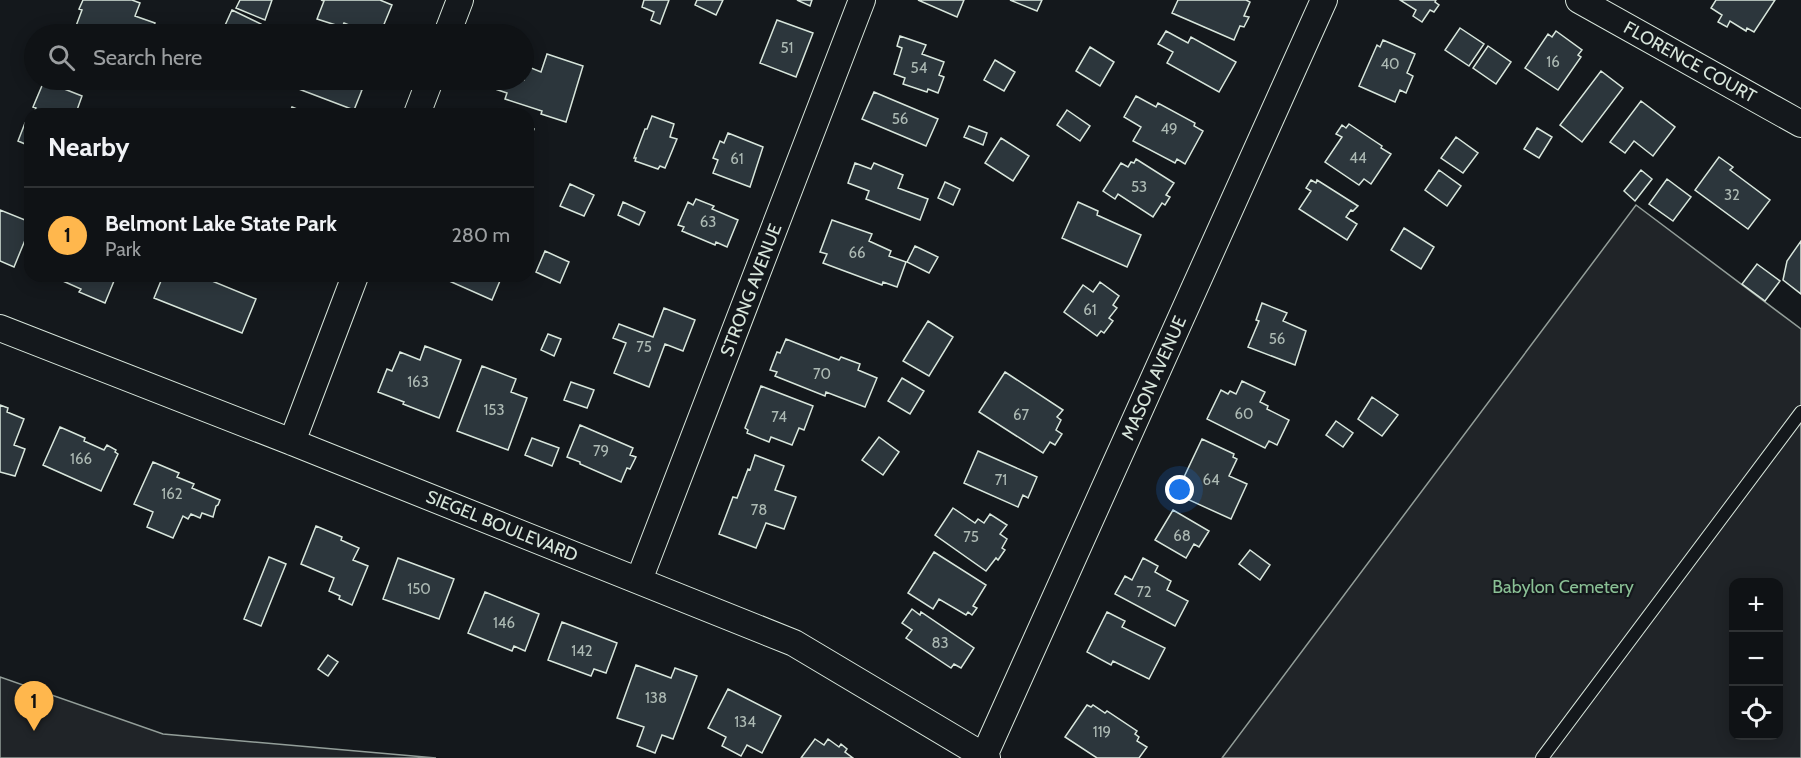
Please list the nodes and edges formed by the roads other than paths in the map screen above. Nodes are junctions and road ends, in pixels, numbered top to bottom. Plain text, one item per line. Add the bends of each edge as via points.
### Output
1 (460, 0) edge
2 (862, 0) edge
3 (1324, 0) edge
4 (1579, 0) edge
5 (451, 24) edge
6 (426, 90) edge
7 (419, 108) edge
8 (1801, 124) edge
9 (353, 282) edge
10 (0, 328) edge
11 (1801, 412) edge
12 (292, 442) junction
13 (639, 580) junction
14 (986, 757) edge
15 (1542, 758) edge

1 - 5 street
2 - 13 street, STRONG AVENUE
3 - 14 street, MASON AVENUE
4 - 8 street, FLORENCE COURT
6 - 7 street
9 - 12 street
10 - 12 street, SIEGEL BOULEVARD
11 - 15 lane
12 - 13 street, SIEGEL BOULEVARD
13 - 14 street, SIEGEL BOULEVARD via 794,643

